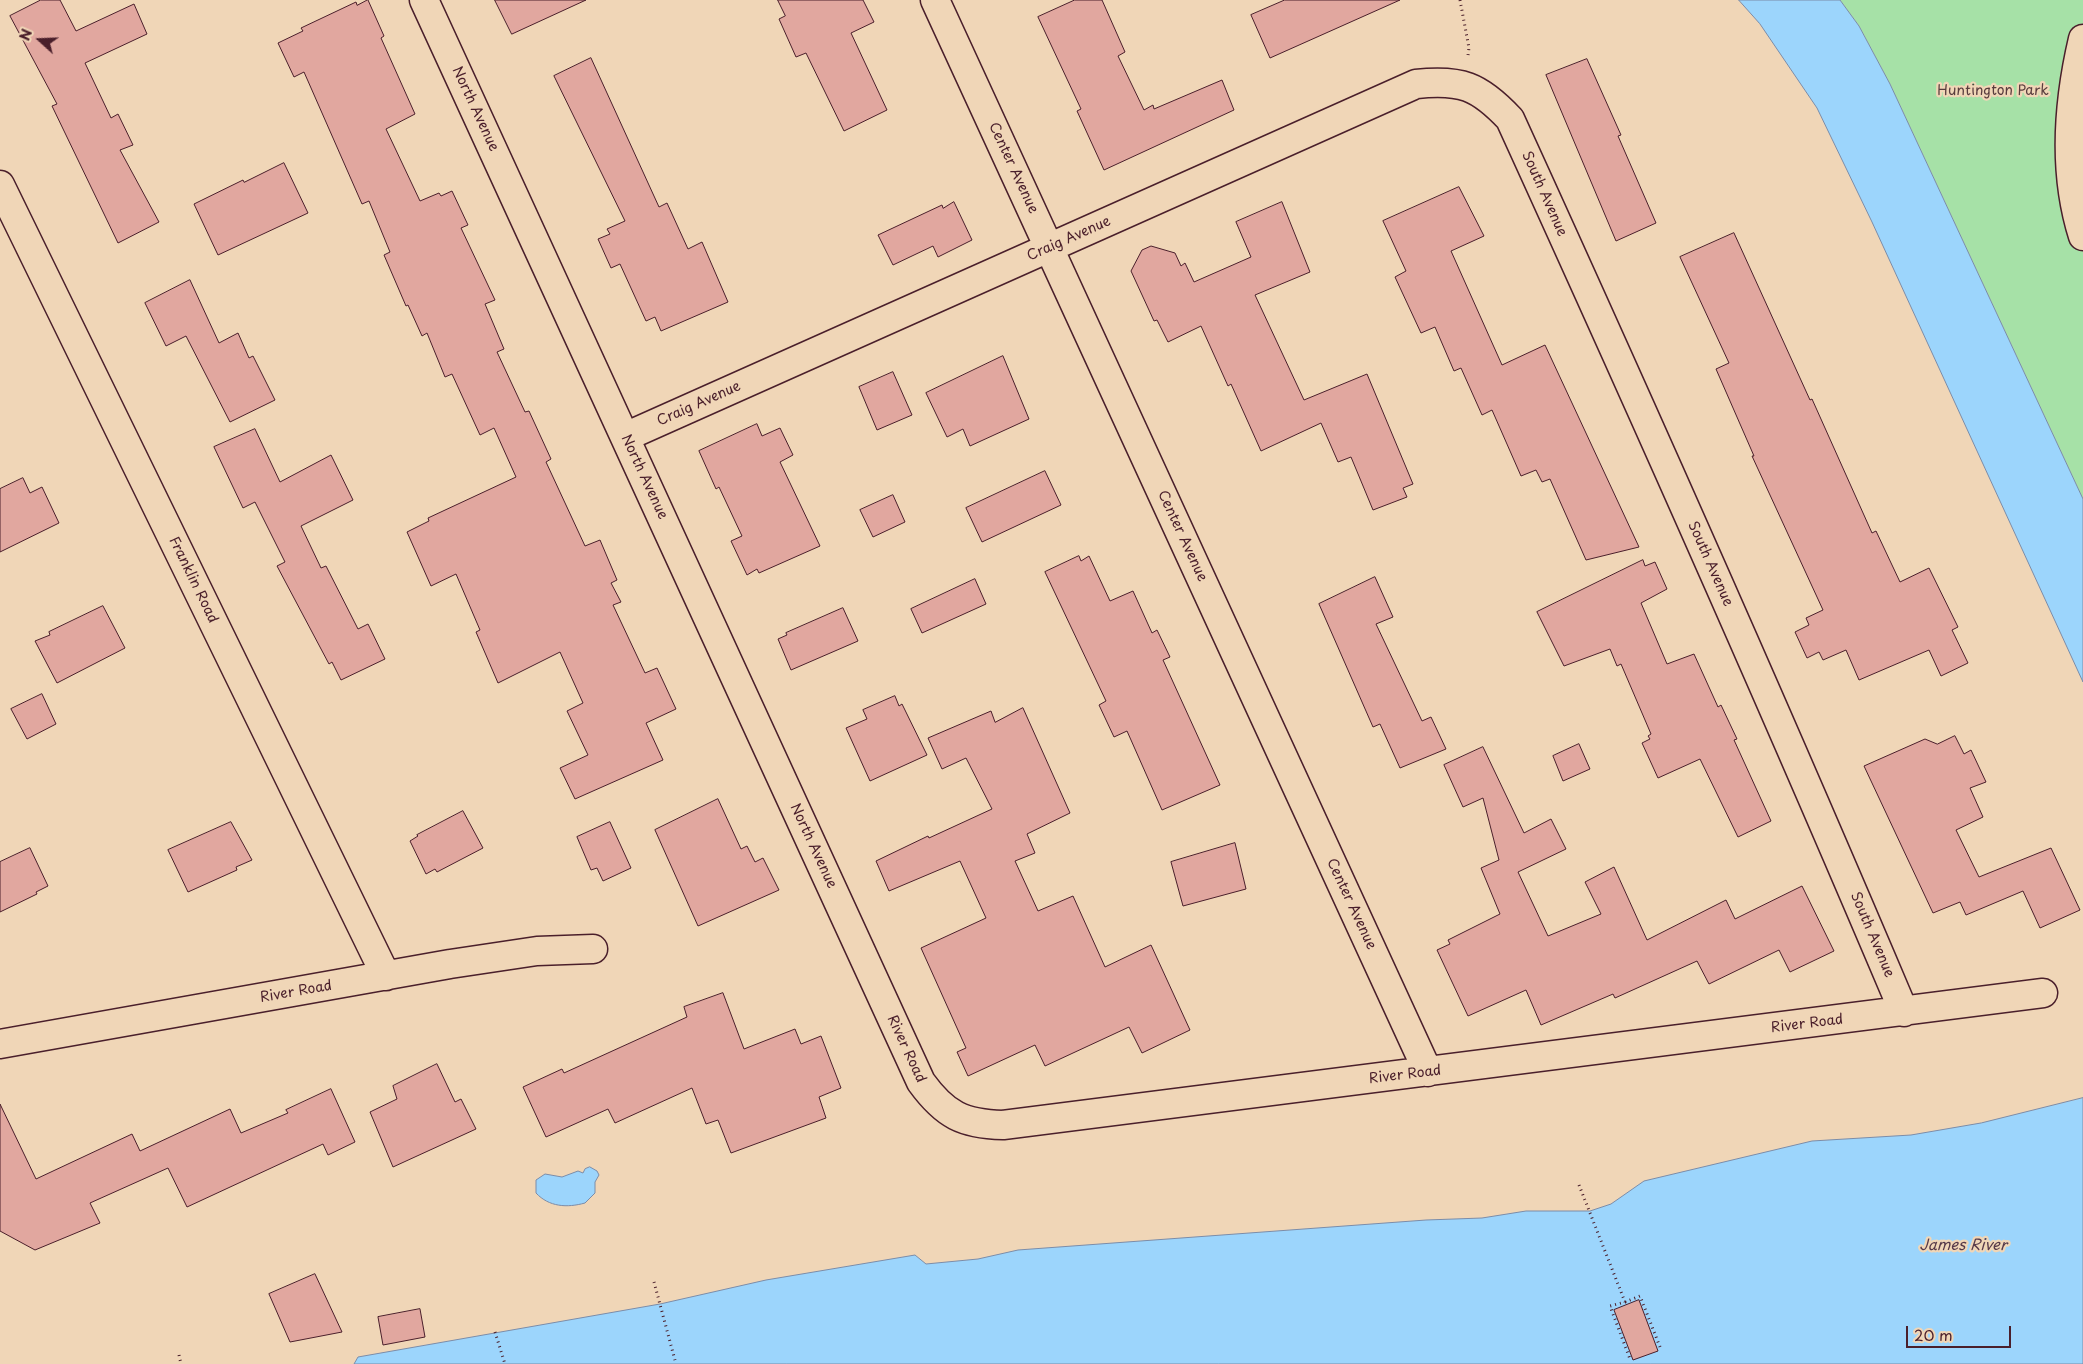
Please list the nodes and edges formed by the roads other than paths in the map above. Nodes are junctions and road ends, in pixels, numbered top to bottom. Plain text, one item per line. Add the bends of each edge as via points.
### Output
1 (424, 0) edge
2 (935, 0) edge
3 (2083, 39) edge
4 (1510, 119) joint
5 (0, 185) edge
6 (2083, 236) edge
7 (1050, 248) junction
8 (625, 437) junction
9 (592, 949) dead end
10 (863, 955) joint
11 (386, 976) junction
12 (2044, 993) dead end
13 (1904, 1012) junction
14 (0, 1044) edge
15 (1428, 1072) junction

1 - 8 street, North Avenue
2 - 7 street, Center Avenue
3 - 6 street via 2074,76 2070,115 2074,193
4 - 7 street, Craig Avenue via 1492,99 1461,85 1443,81 1416,84
4 - 13 street, South Avenue via 1670,472
5 - 11 street, Franklin Road
7 - 8 street, Craig Avenue
7 - 15 street, Center Avenue
8 - 10 street, North Avenue
9 - 11 street, River Road via 537,952
10 - 15 street, River Road via 921,1082 935,1102 955,1117 979,1125 1004,1125
11 - 14 street, River Road
12 - 13 street, River Road
13 - 15 street, River Road

